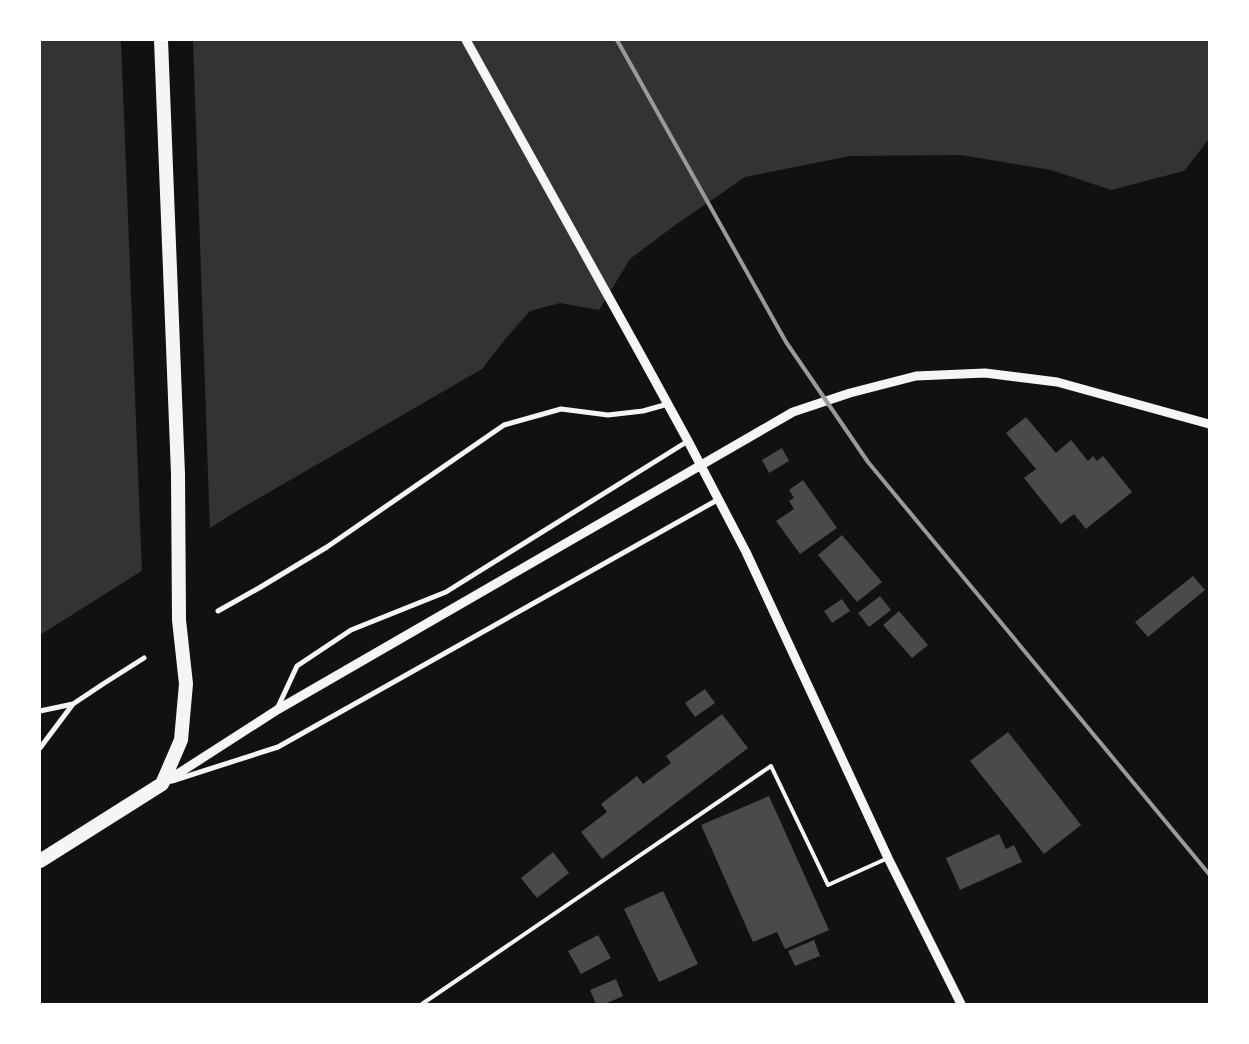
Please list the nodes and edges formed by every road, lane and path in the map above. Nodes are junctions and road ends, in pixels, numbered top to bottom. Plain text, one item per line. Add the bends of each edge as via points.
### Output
1 (162, 40) edge
2 (466, 40) edge
3 (668, 404) junction
4 (1209, 424) edge
5 (688, 441) junction
6 (718, 499) junction
7 (218, 611) dead end
8 (144, 658) dead end
9 (73, 704) junction
10 (277, 710) junction
11 (40, 711) edge
12 (40, 748) edge
13 (162, 784) junction
14 (888, 858) junction
15 (40, 861) edge
16 (422, 1004) edge
17 (961, 1004) edge

1 - 13 highway via 178,474 179,620 186,684 181,740
2 - 3 street
3 - 5 street
3 - 7 street via 608,415 561,409 504,425 327,547
4 - 10 street via 1057,382 985,373 916,376 850,393 794,412
5 - 6 street
5 - 10 street via 446,592 351,630 297,666
6 - 13 street via 278,747
6 - 14 street via 746,552
8 - 9 street
9 - 11 street
9 - 12 street
10 - 13 street
13 - 15 highway
14 - 16 lane via 828,885 771,766
14 - 17 street

